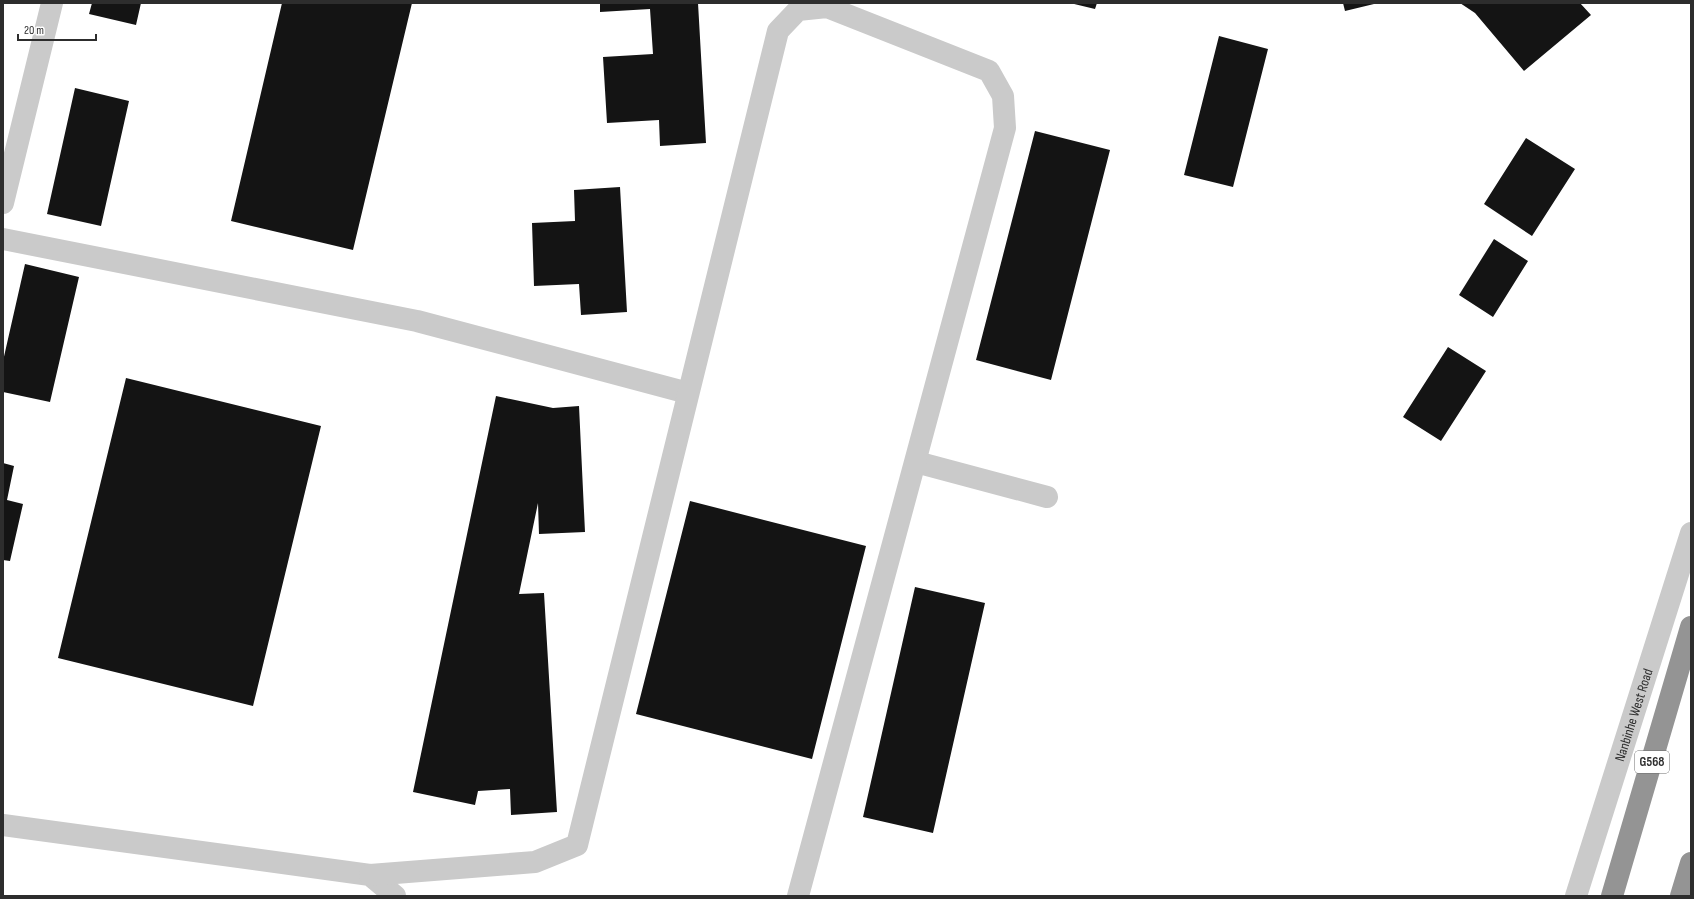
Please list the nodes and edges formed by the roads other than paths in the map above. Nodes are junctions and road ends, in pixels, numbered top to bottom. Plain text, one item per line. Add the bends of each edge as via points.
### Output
1 (52, 3) edge
2 (3, 203) edge
3 (3, 239) edge
4 (688, 393) junction
5 (916, 462) junction
6 (1047, 497) dead end
7 (1691, 533) edge
8 (1691, 627) edge
9 (3, 825) edge
10 (1691, 863) edge
11 (370, 875) junction
12 (395, 896) edge
13 (798, 896) edge
14 (1576, 896) edge
15 (1612, 896) edge
16 (1681, 896) edge

1 - 2 street
3 - 4 street via 417,321
4 - 5 street via 778,30 798,10 827,8 989,71 1003,96 1005,128
4 - 11 street via 577,845 535,862
5 - 6 street
5 - 13 street
7 - 14 street, Nanbinhe West Road
8 - 15 highway, G568
9 - 11 street
10 - 16 highway
11 - 12 street

